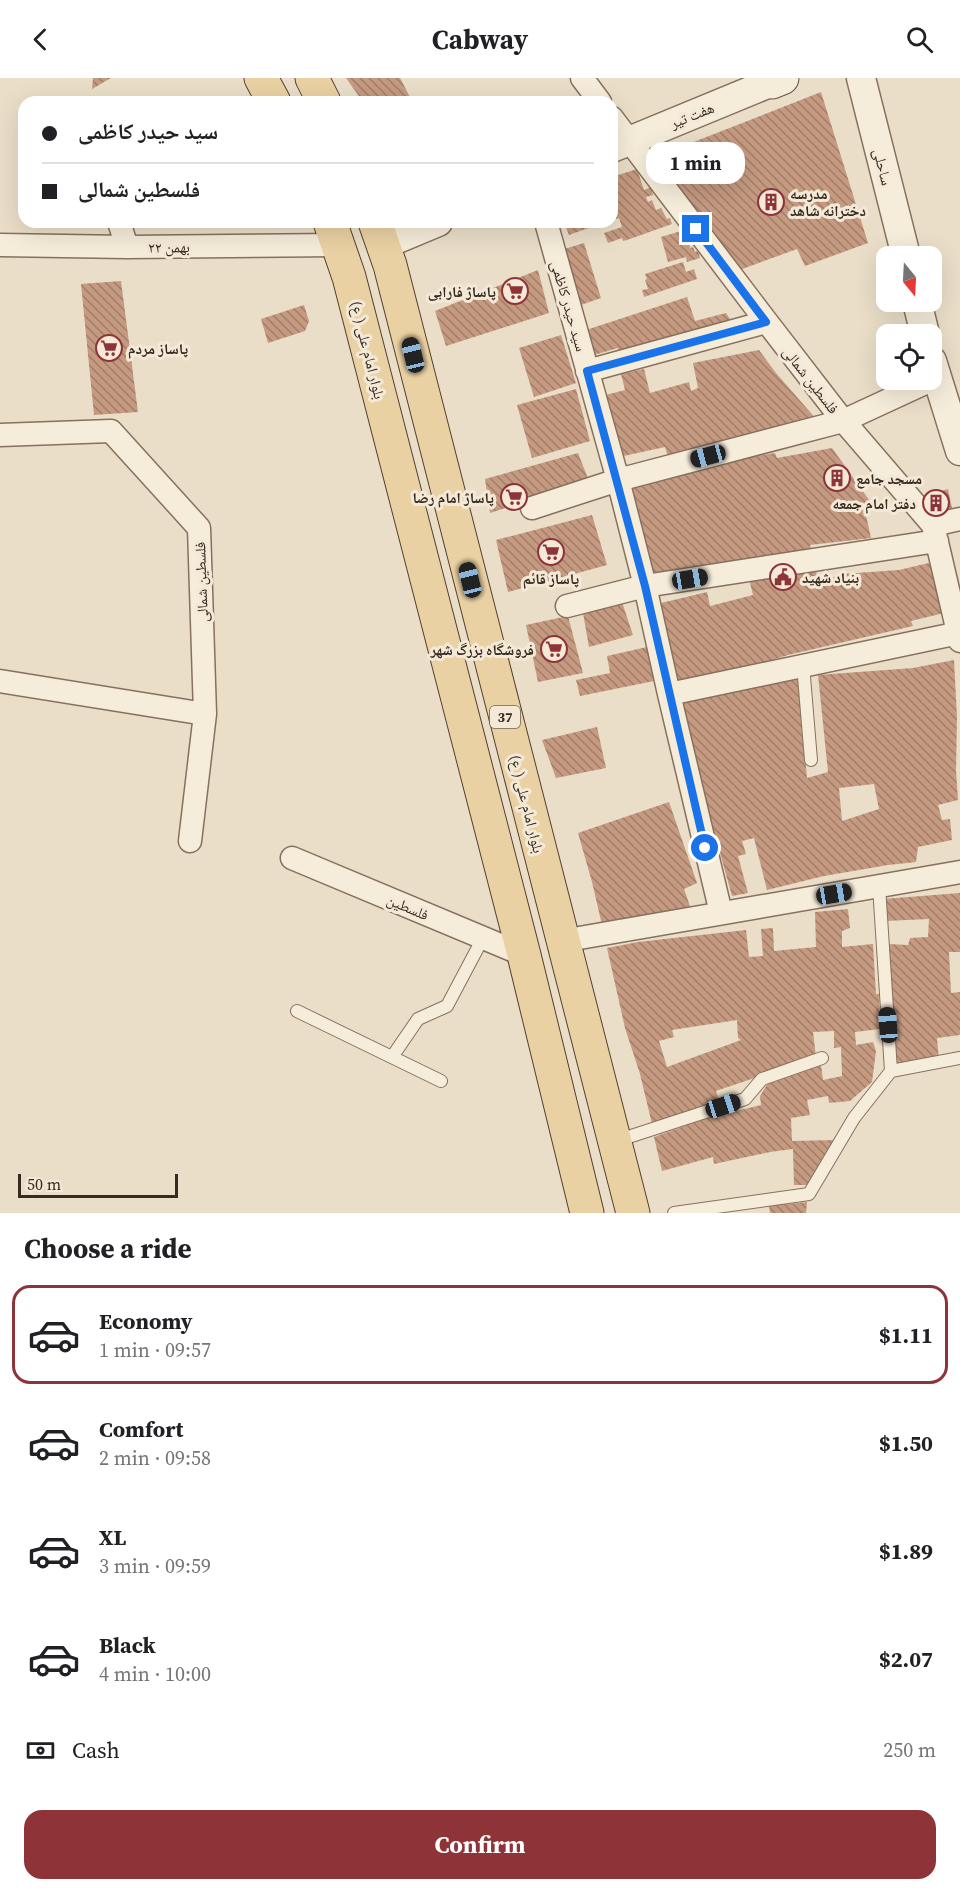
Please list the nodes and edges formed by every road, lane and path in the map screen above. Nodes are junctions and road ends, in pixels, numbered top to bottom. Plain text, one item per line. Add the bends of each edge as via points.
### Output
1 (261, 78) edge
2 (312, 78) edge
3 (582, 78) edge
4 (861, 78) edge
5 (777, 80) edge
6 (271, 96) edge
7 (321, 96) edge
8 (596, 96) edge
9 (621, 145) edge
10 (121, 228) edge
11 (408, 228) edge
12 (548, 228) edge
13 (334, 233) edge
14 (379, 234) edge
15 (0, 244) edge
16 (903, 246) edge
17 (127, 247) junction
18 (766, 322) junction
19 (587, 371) junction
20 (897, 390) edge
21 (941, 390) edge
22 (843, 420) junction
23 (0, 435) edge
24 (960, 451) edge
25 (618, 480) junction
26 (532, 508) dead end
27 (960, 519) edge
28 (935, 533) junction
29 (645, 586) junction
30 (567, 606) dead end
31 (960, 637) edge
32 (803, 665) junction
33 (0, 681) edge
34 (669, 694) junction
35 (205, 714) junction
36 (811, 760) dead end
37 (190, 841) dead end
38 (292, 858) dead end
39 (960, 872) edge
40 (879, 886) junction
41 (721, 914) junction
42 (483, 938) junction
43 (562, 940) junction
44 (524, 955) junction
45 (297, 1011) dead end
46 (392, 1057) junction
47 (822, 1058) dead end
48 (960, 1058) edge
49 (891, 1071) junction
50 (441, 1081) dead end
51 (615, 1141) junction
52 (587, 1213) edge
53 (633, 1213) edge
54 (674, 1213) edge

1 - 6 main road
2 - 7 main road
3 - 8 street
4 - 16 street, ساحلی
5 - 9 street, هفت تیر
9 - 18 street, فلسطین شمالی
10 - 17 street
11 - 14 street
12 - 19 street, سید حیدر کاظمی
13 - 17 street, ۲۲ بهمن
13 - 44 main road, بلوار امام علی ( ع) via 349,277
14 - 43 main road, بلوار امام علی ( ع) / 37
15 - 17 street, ۲۲ بهمن
18 - 19 street
18 - 22 street, فلسطین شمالی
19 - 25 street, سید حیدر کاظمی
20 - 22 street
21 - 24 street
22 - 25 street
22 - 28 street, فلسطین شمالی
23 - 35 street, فلسطین شمالی via 111,430 199,528
25 - 26 street
25 - 29 street, سید حیدر کاظمی
27 - 28 street
28 - 29 street
28 - 31 street, فلسطین شمالی
29 - 30 street
29 - 34 street, سید حیدر کاظمی
31 - 32 street
32 - 34 street
32 - 36 lane
33 - 35 street
34 - 41 street, سید حیدر کاظمی
35 - 37 street, فلسطین شمالی
38 - 42 street, فلسطین
39 - 40 street
40 - 41 street
40 - 49 lane
41 - 43 street
42 - 44 street, فلسطین
42 - 46 lane via 447,1006 418,1019
43 - 51 main road, بلوار امام علی ( ع) / 37
44 - 52 main road, بلوار امام علی ( ع)
45 - 46 lane
46 - 50 lane
47 - 51 lane via 762,1079 745,1099
48 - 49 lane
49 - 54 lane via 854,1118 808,1194
51 - 53 main road, بلوار امام علی ( ع) / 37

